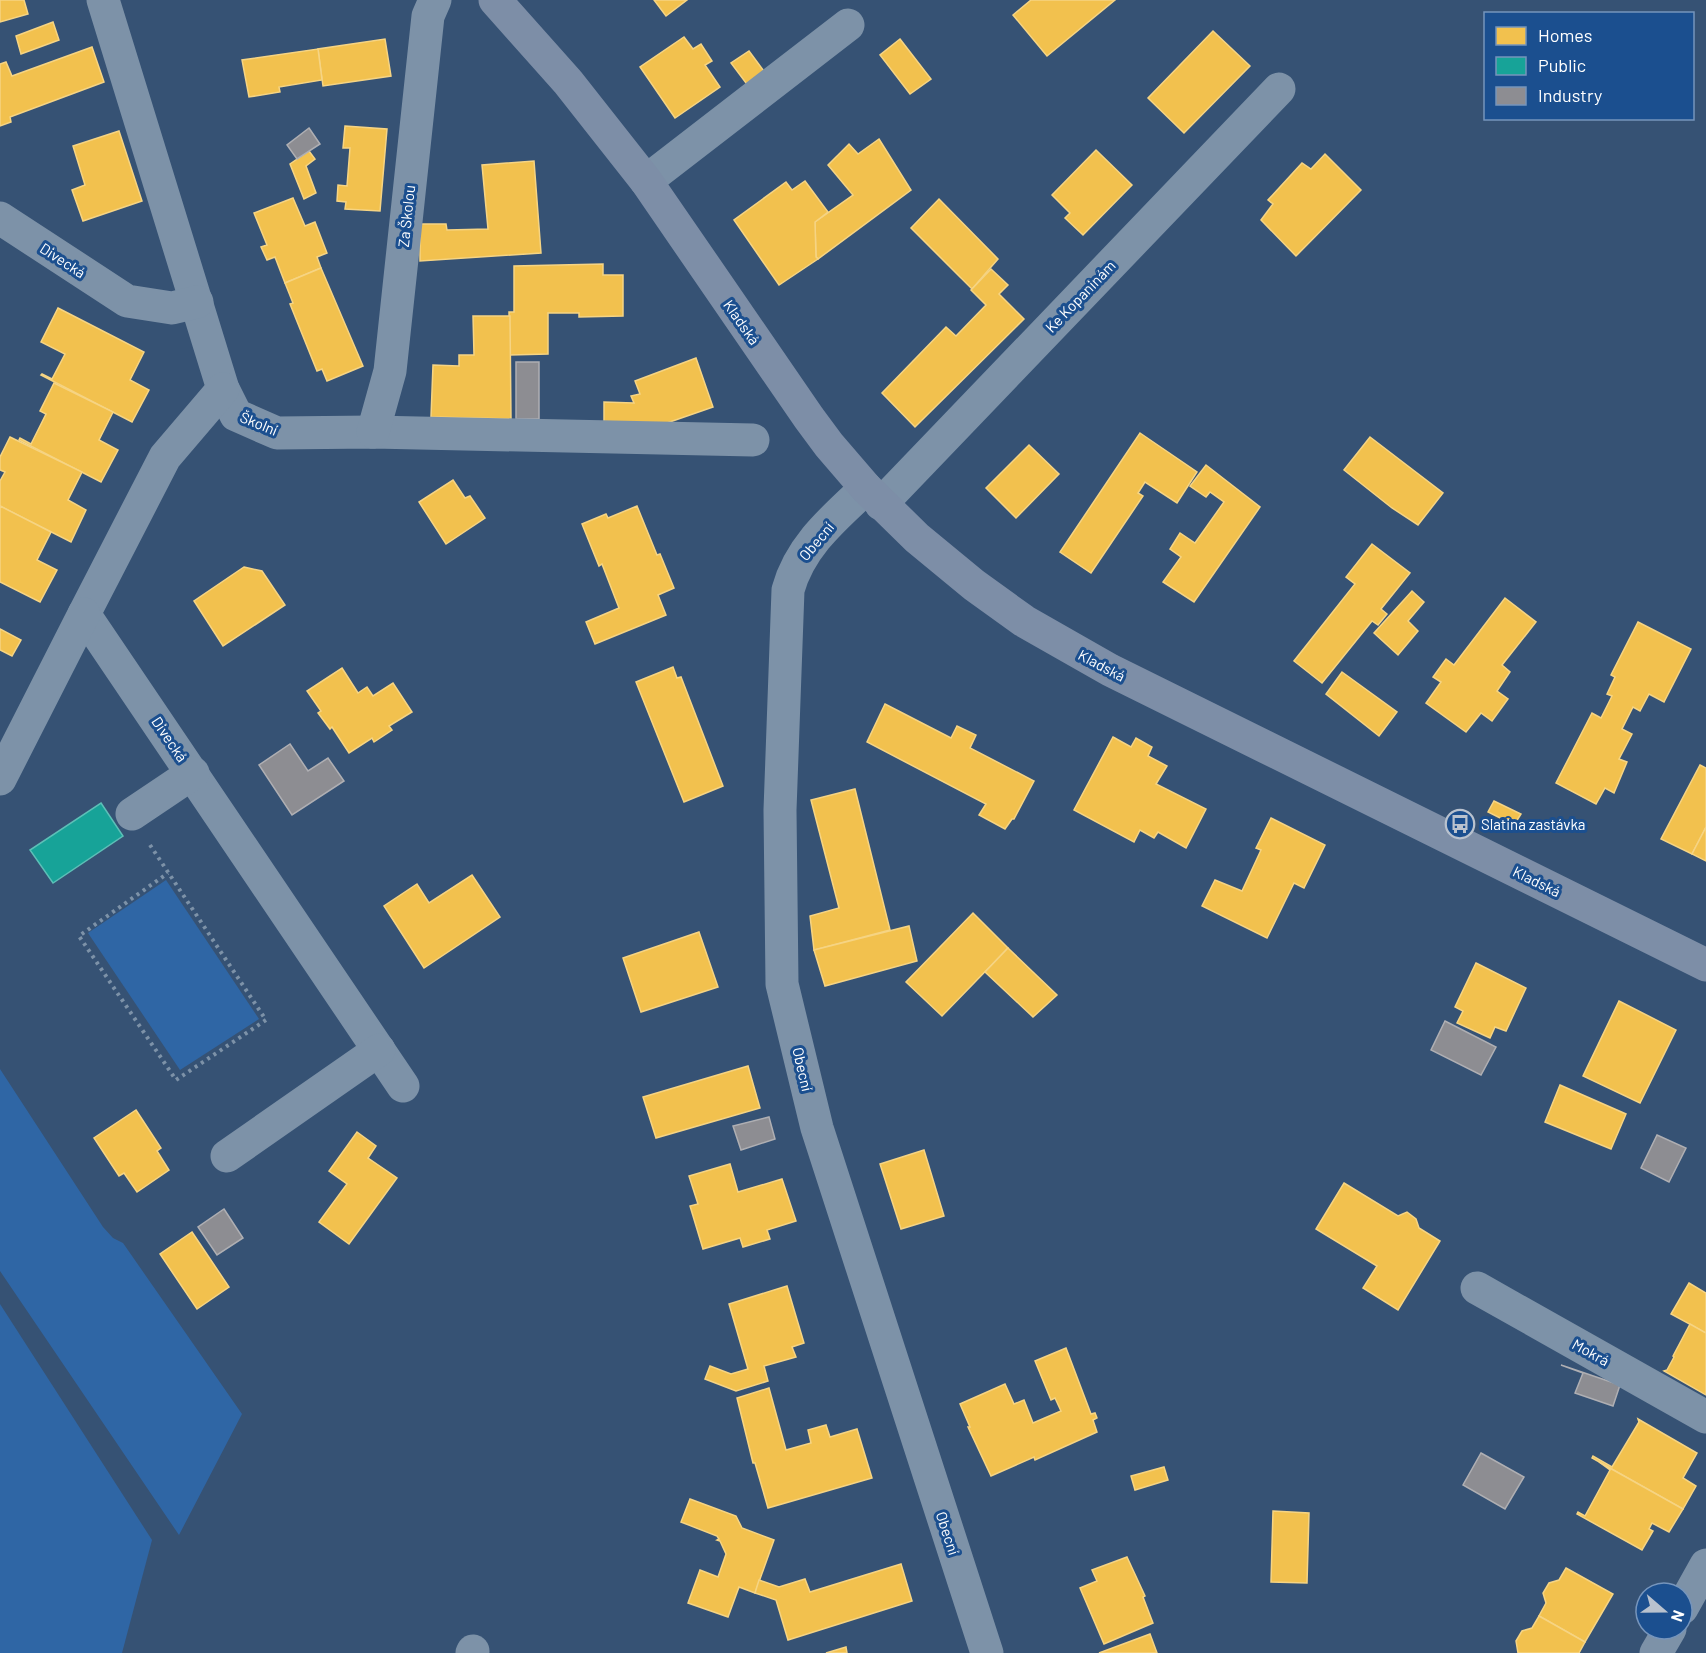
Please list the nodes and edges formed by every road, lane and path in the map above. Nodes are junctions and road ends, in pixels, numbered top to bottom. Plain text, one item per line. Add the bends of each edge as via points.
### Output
1 (103, 0) edge
2 (435, 0) edge
3 (495, 0) edge
4 (848, 25) dead end
5 (1279, 89) dead end
6 (646, 182) junction
7 (0, 218) edge
8 (197, 302) junction
9 (223, 389) junction
10 (373, 432) junction
11 (753, 440) dead end
12 (874, 496) junction
13 (84, 614) junction
14 (193, 773) junction
15 (0, 778) edge
16 (132, 814) dead end
17 (148, 842) dead end
18 (168, 873) junction
19 (1706, 964) edge
20 (379, 1050) junction
21 (403, 1086) dead end
22 (227, 1156) dead end
23 (1477, 1288) dead end
24 (1706, 1417) edge
25 (1706, 1565) edge
26 (1694, 1586) edge
27 (987, 1653) edge

1 - 8 street, Školní
2 - 10 street, Za Školou via 428,16 390,371
3 - 6 main road, Kladská via 568,82
4 - 6 street
5 - 12 street, Ke Kopaninám
6 - 12 main road, Kladská via 809,418
7 - 8 street, Divecká via 127,301 172,308
8 - 9 street, Školní
9 - 10 street, Školní via 236,415 277,433
9 - 13 street via 165,456
10 - 11 street, Školní
12 - 19 main road, Kladská via 941,560 1065,646
12 - 27 street, Obecní via 807,549 792,575 787,596 780,810 782,984 817,1128
13 - 14 street, Divecká
13 - 15 street
14 - 16 street
14 - 20 street, Divecká
17 - 18 path
18 - 18 path via 266,1020 176,1080 79,936
20 - 21 street, Divecká
20 - 22 street
23 - 24 street, Mokrá
25 - 26 street

